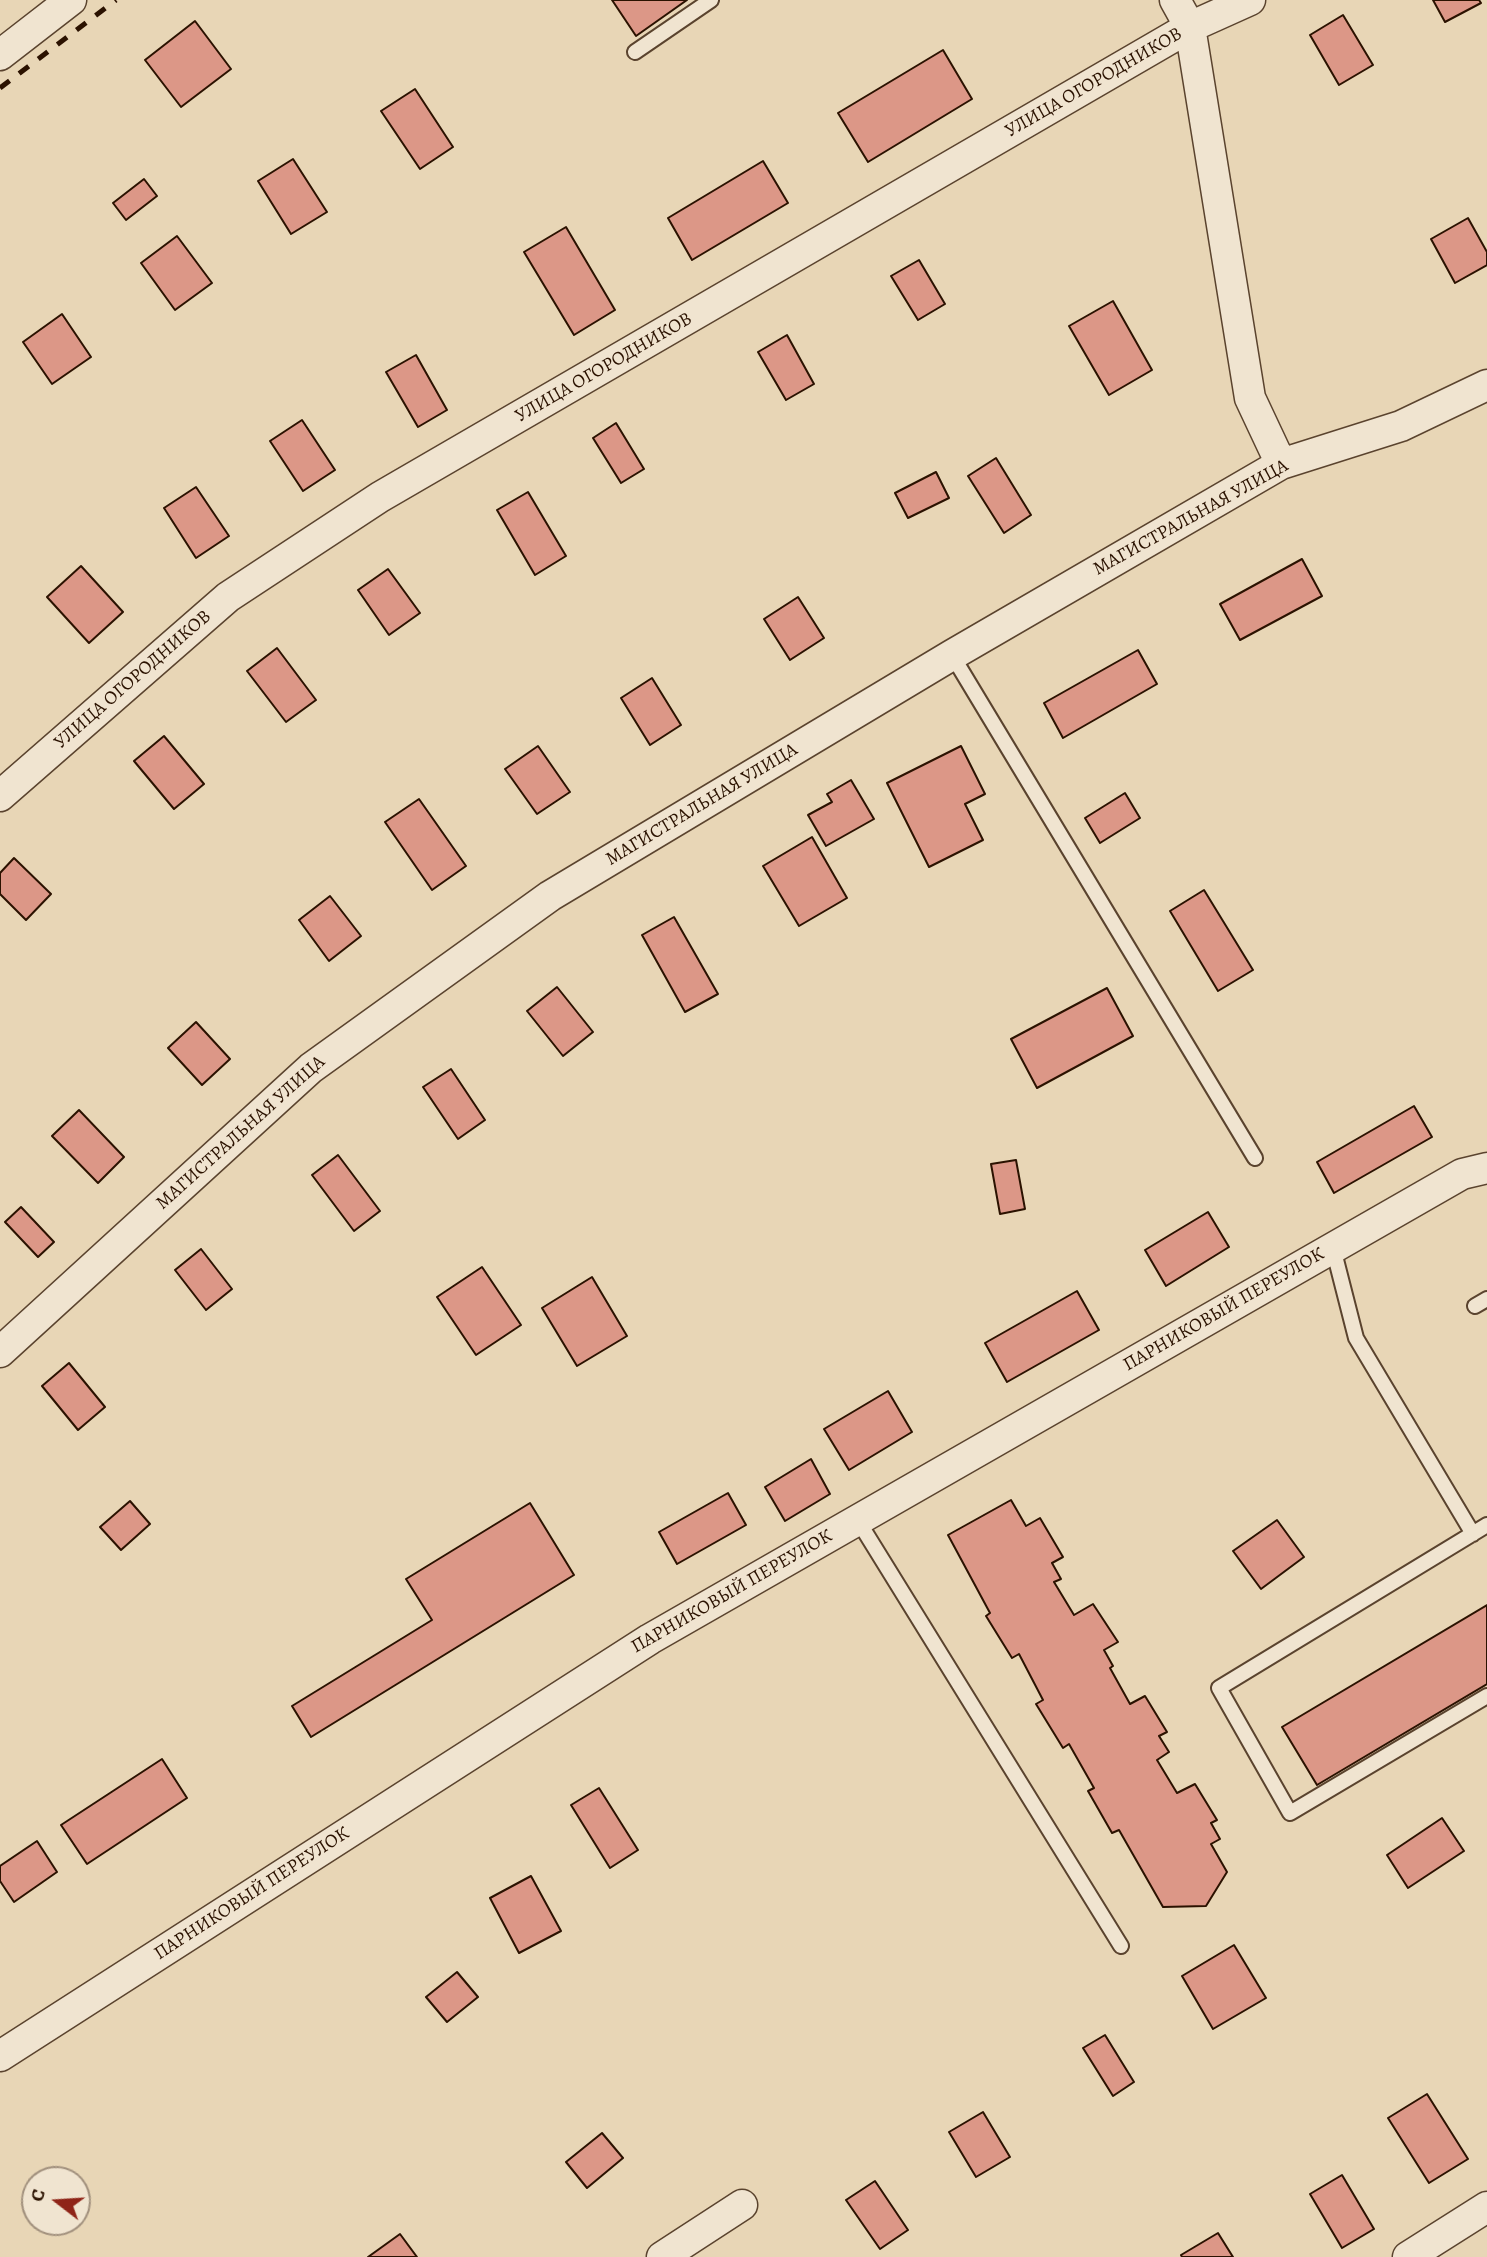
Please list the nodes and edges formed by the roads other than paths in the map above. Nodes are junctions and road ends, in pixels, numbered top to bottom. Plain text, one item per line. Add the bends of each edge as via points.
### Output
1 (71, 0) edge
2 (711, 0) edge
3 (1175, 0) edge
4 (1250, 0) edge
5 (1190, 27) junction
6 (635, 52) dead end
7 (0, 55) edge
8 (1487, 385) edge
9 (1281, 464) junction
10 (952, 655) junction
11 (0, 796) edge
12 (1255, 1158) dead end
13 (1487, 1168) edge
14 (1334, 1248) junction
15 (0, 1352) edge
16 (857, 1519) junction
17 (1487, 1525) edge
18 (1473, 1534) junction
19 (1485, 1701) edge
20 (1121, 1946) dead end
21 (0, 2056) edge
22 (742, 2205) dead end
23 (1487, 2207) edge
24 (662, 2257) edge
25 (1408, 2257) edge

1 - 7 street
2 - 6 lane
3 - 5 street
4 - 5 street, УЛИЦА ОГОРОДНИКОВ
5 - 9 street via 1250,398
5 - 11 street, УЛИЦА ОГОРОДНИКОВ via 380,497 228,597
8 - 9 street, МАГИСТРАЛЬНАЯ УЛИЦА via 1401,426
9 - 10 street, МАГИСТРАЛЬНАЯ УЛИЦА
10 - 12 lane
10 - 15 street, МАГИСТРАЛЬНАЯ УЛИЦА via 550,896 311,1068
13 - 14 street, ПАРНИКОВЫЙ ПЕРЕУЛОК via 1462,1174
14 - 16 street, ПАРНИКОВЫЙ ПЕРЕУЛОК
14 - 18 lane via 1356,1338
16 - 20 lane
16 - 21 street, ПАРНИКОВЫЙ ПЕРЕУЛОК via 650,1639
17 - 18 lane
18 - 19 lane via 1219,1688 1290,1813
22 - 24 street
23 - 25 street

